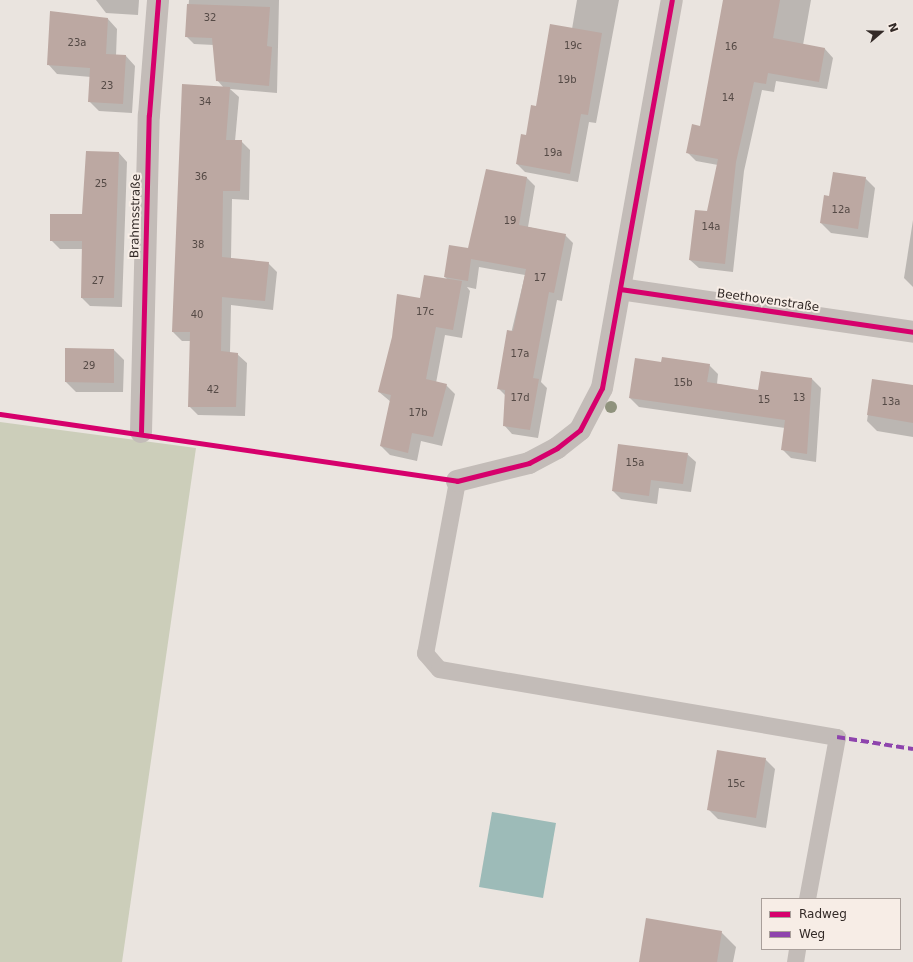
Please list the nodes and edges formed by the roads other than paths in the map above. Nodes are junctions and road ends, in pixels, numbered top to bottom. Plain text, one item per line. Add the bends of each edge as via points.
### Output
1 (158, 0) edge
2 (672, 0) edge
3 (620, 289) junction
4 (913, 332) edge
5 (141, 432) dead end
6 (457, 481) joint
7 (806, 898) edge
8 (797, 950) edge
9 (795, 962) edge

1 - 5 street, Brahmsstraße via 149,115
2 - 3 street
3 - 4 street, Beethovenstraße
3 - 6 street via 602,388 580,430 529,463
6 - 7 lane via 425,653 439,669 837,737
8 - 9 lane

